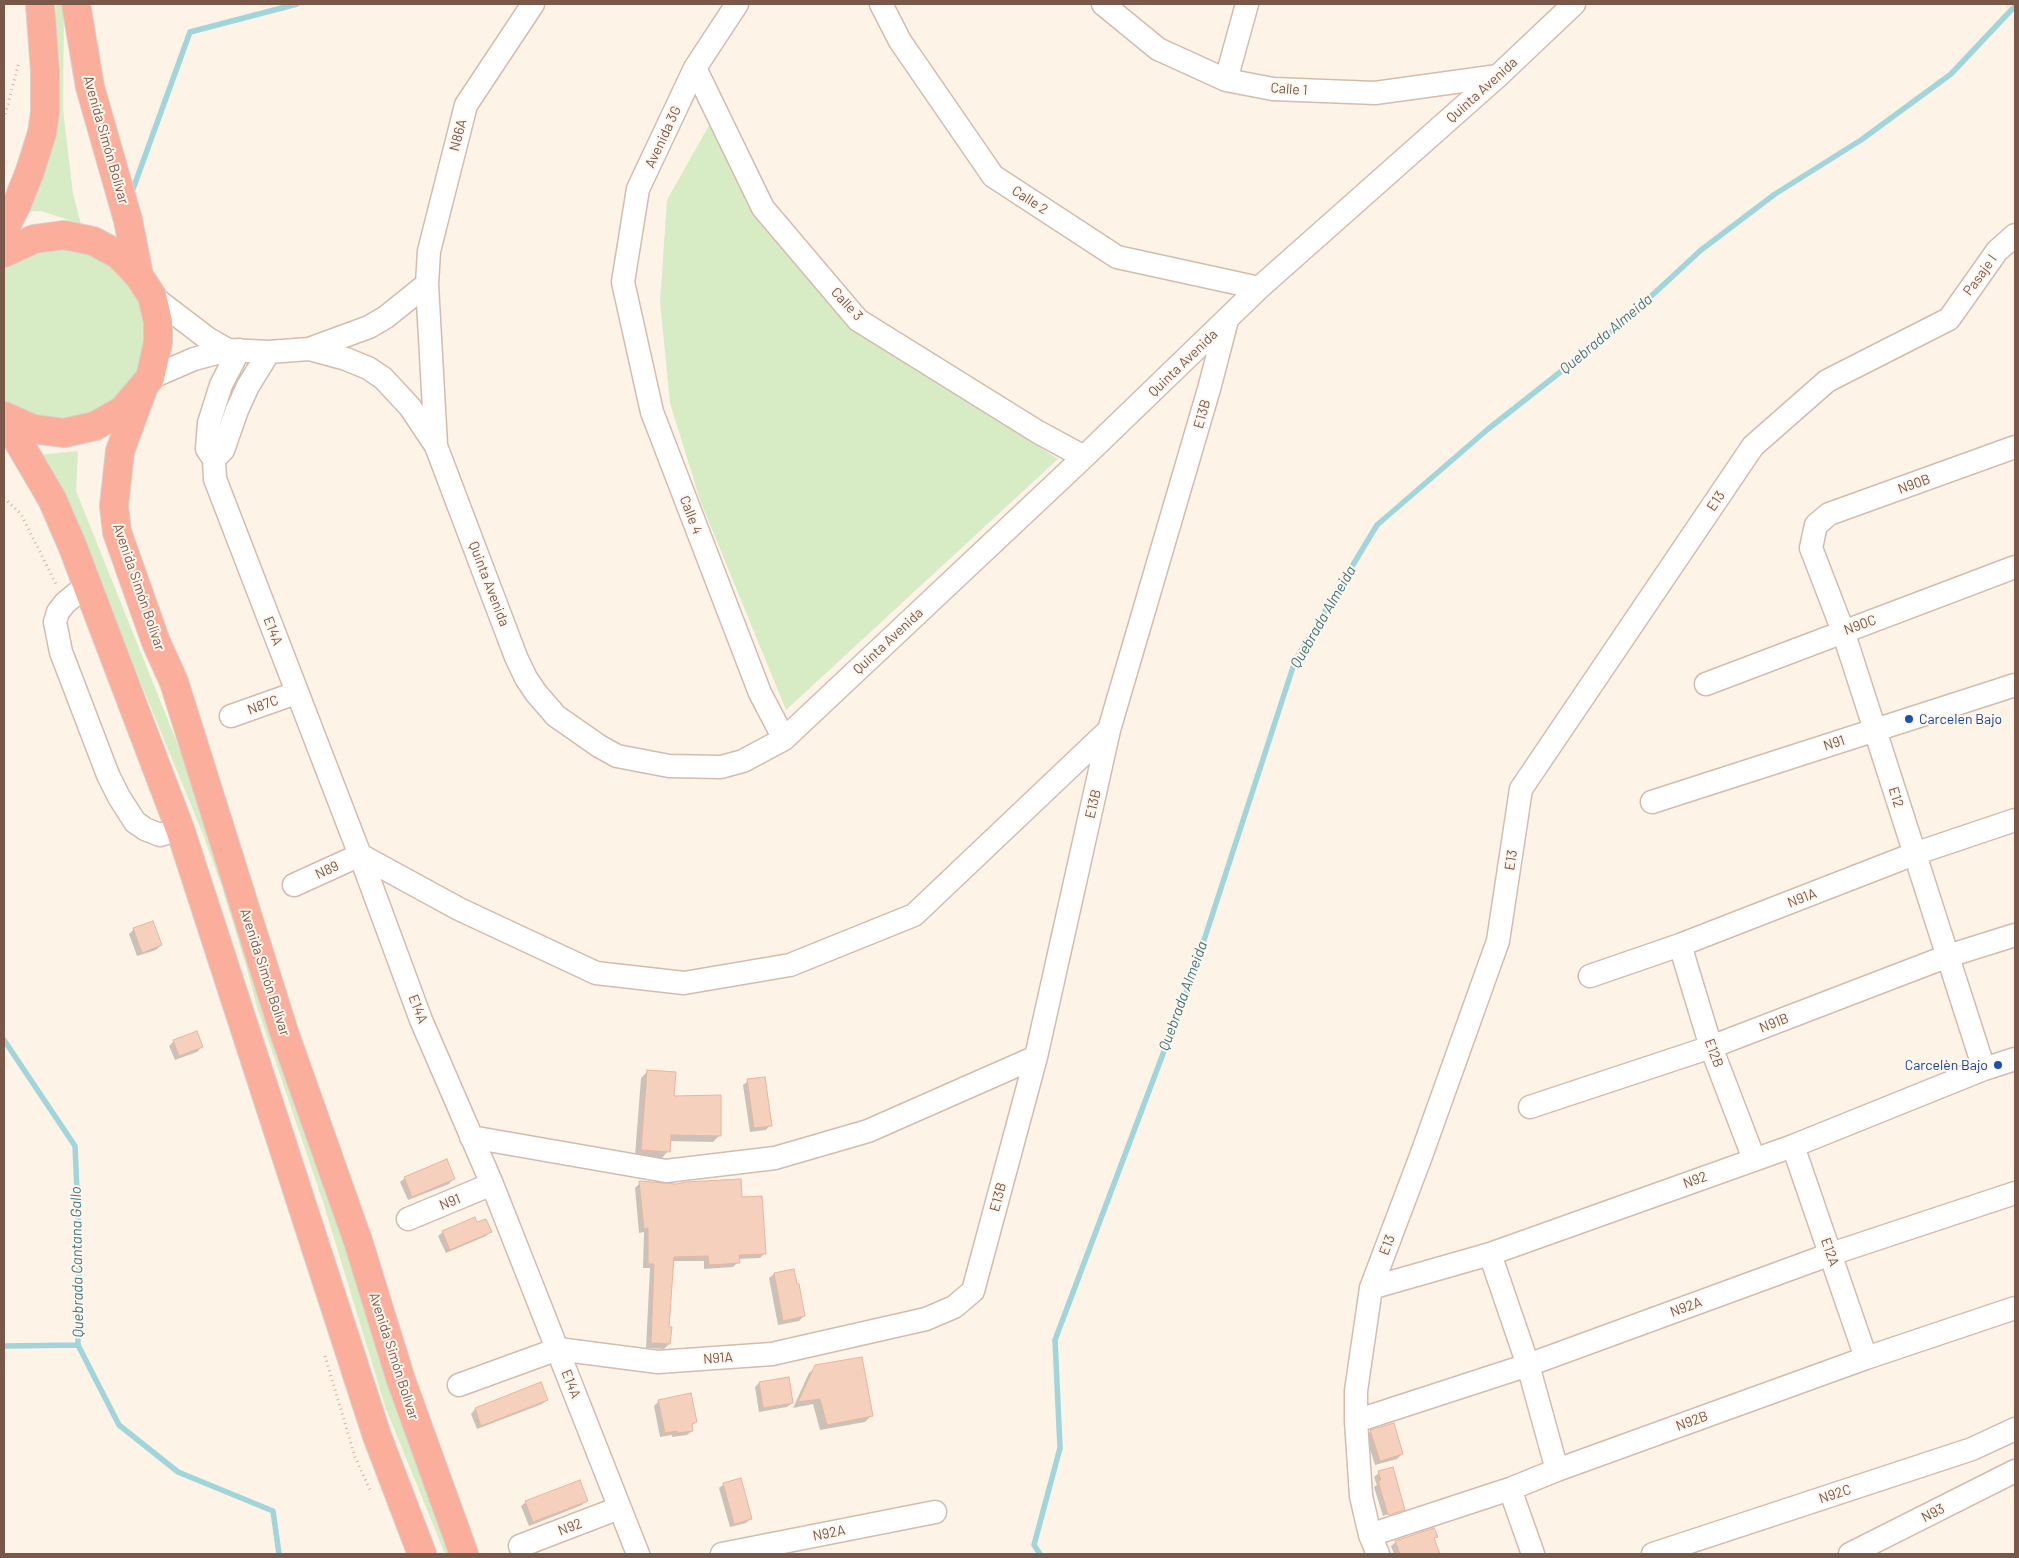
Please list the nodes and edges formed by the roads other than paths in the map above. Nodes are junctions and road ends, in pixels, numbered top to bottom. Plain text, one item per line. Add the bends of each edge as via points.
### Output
1 (40, 4) edge
2 (76, 4) edge
3 (533, 4) edge
4 (736, 4) edge
5 (881, 4) edge
6 (1103, 4) edge
7 (1247, 4) edge
8 (1574, 4) edge
9 (696, 68) junction
10 (1498, 76) junction
11 (1226, 80) junction
12 (4, 230) edge
13 (2015, 235) edge
14 (4, 253) edge
15 (623, 282) joint
16 (427, 284) junction
17 (146, 286) junction
18 (1259, 288) junction
19 (1949, 319) joint
20 (1227, 320) junction
21 (309, 349) junction
22 (233, 350) junction
23 (269, 352) junction
24 (147, 382) junction
25 (4, 417) edge
26 (436, 446) junction
27 (2015, 447) edge
28 (1084, 457) junction
29 (214, 459) junction
30 (1816, 525) joint
31 (2015, 567) edge
32 (87, 585) junction
33 (1842, 631) junction
34 (1706, 684) dead end
35 (2015, 685) edge
36 (296, 693) junction
37 (231, 716) dead end
38 (1109, 730) junction
39 (1875, 730) junction
40 (784, 739) junction
41 (1652, 802) dead end
42 (2015, 820) edge
43 (180, 829) junction
44 (1914, 854) junction
45 (360, 855) junction
46 (294, 885) dead end
47 (2015, 935) edge
48 (1680, 945) junction
49 (1948, 956) junction
50 (1590, 976) dead end
51 (1711, 1047) junction
52 (1036, 1057) junction
53 (2015, 1059) edge
54 (1984, 1069) junction
55 (1530, 1107) dead end
56 (471, 1137) junction
57 (1793, 1146) junction
58 (1754, 1159) junction
59 (492, 1184) junction
60 (2015, 1194) edge
61 (408, 1219) dead end
62 (1490, 1254) junction
63 (1831, 1254) junction
64 (1371, 1288) junction
65 (972, 1291) joint
66 (2015, 1308) edge
67 (558, 1349) junction
68 (1866, 1358) junction
69 (1528, 1365) junction
70 (460, 1385) dead end
71 (1356, 1420) junction
72 (2015, 1428) edge
73 (1557, 1470) junction
74 (2015, 1471) edge
75 (1510, 1489) junction
76 (619, 1508) junction
77 (935, 1512) dead end
78 (1374, 1545) edge
79 (520, 1546) dead end
80 (422, 1554) edge
81 (464, 1554) edge
82 (638, 1554) edge
83 (722, 1554) edge
84 (1533, 1554) edge
85 (1653, 1554) edge
86 (1850, 1554) edge

1 - 12 highway via 45,71 42,133 30,171
2 - 17 highway, Avenida Simón Bolívar via 90,87
3 - 16 street, N86A via 466,105 430,252
4 - 9 street, Avenida 3G
5 - 18 street, Calle 2 via 900,41 994,176 1117,257
6 - 11 street, Calle 1 via 1158,49
7 - 11 street
8 - 10 street, Quinta Avenida
9 - 15 street, Avenida 3G via 638,189
9 - 28 street, Calle 3 via 763,208 858,320
10 - 11 street, Calle 1 via 1375,93 1273,88
10 - 18 street, Quinta Avenida
13 - 19 street, Pasaje I via 1997,251
14 - 17 highway via 34,239 64,235 93,241 119,255
15 - 40 street, Calle 4 via 652,412 760,692
16 - 21 street via 369,327
16 - 26 street, N86A
17 - 22 street, Quinta Avenida via 207,338
17 - 24 highway, Avenida Simón Bolívar via 158,322 158,343
18 - 20 street, Quinta Avenida
19 - 64 street, E13 via 1827,381 1753,446 1521,789 1498,942
20 - 28 street, Quinta Avenida
20 - 38 street, E13B
21 - 23 street, Quinta Avenida
21 - 26 street, Quinta Avenida via 346,359 383,378 410,407
22 - 23 street, Quinta Avenida
22 - 24 street, Quinta Avenida via 194,360
22 - 29 street, E14A via 209,423 207,449
23 - 29 street via 248,386 223,450
24 - 25 highway, Avenida Simón Bolívar via 123,410 95,426 64,433 32,430
24 - 81 highway, Avenida Simón Bolívar via 120,451 114,506 118,532 156,642 174,682 281,1022 358,1241 401,1380
25 - 32 highway, Avenida Simón Bolívar via 52,499
26 - 40 street, Quinta Avenida via 516,657 536,693 556,716 617,756 669,766 720,767 743,761
27 - 30 street, N90B via 1829,514
28 - 40 street, Quinta Avenida
29 - 36 street, E14A via 215,479
30 - 33 street, E12 via 1811,548
31 - 33 street, N90C
32 - 43 highway, Avenida Simón Bolívar
32 - 43 street via 58,612 55,622 61,652 108,775 135,822 160,835
33 - 34 street, N90C
33 - 39 street, E12
35 - 39 street, N91
36 - 37 street, N87C
36 - 45 street, E14A
38 - 45 street via 914,915 790,965 684,983 596,973 458,909
38 - 52 street, E13B
39 - 41 street, N91
39 - 44 street, E12
42 - 44 street, N91A
43 - 80 highway, Avenida Simón Bolívar via 374,1426
44 - 48 street, N91A
44 - 49 street, E12
45 - 46 street, N89
45 - 56 street, E14A via 422,1020
47 - 49 street, N91B
48 - 50 street, N91A
48 - 51 street, E12B
49 - 51 street, N91B
49 - 54 street, E12
51 - 55 street, N91B
51 - 58 street, E12B
52 - 56 street via 868,1131 775,1158 666,1171
52 - 65 street, E13B
53 - 54 street, N92
54 - 57 street, N92
56 - 59 street, E14A
57 - 58 street, N92
57 - 63 street, E12A
58 - 62 street, N92
59 - 61 street, N91
59 - 67 street, E14A
60 - 63 street, N92A
62 - 64 street, N92
62 - 69 street
63 - 68 street, E12A
63 - 69 street, N92A
64 - 71 street, E13 via 1356,1391
65 - 67 street, N91A via 954,1307 926,1319 772,1354 658,1362
66 - 68 street, N92B
67 - 70 street, N91A
67 - 76 street, E14A
68 - 73 street, N92B
69 - 71 street, N92A
69 - 73 street
71 - 78 street, E13 via 1361,1496
72 - 85 street, N92C via 1972,1449
73 - 75 street, N92B
74 - 86 street, N93
75 - 78 street, N92B
75 - 84 street
76 - 79 street, N92
76 - 82 street, E14A
77 - 83 street, N92A

